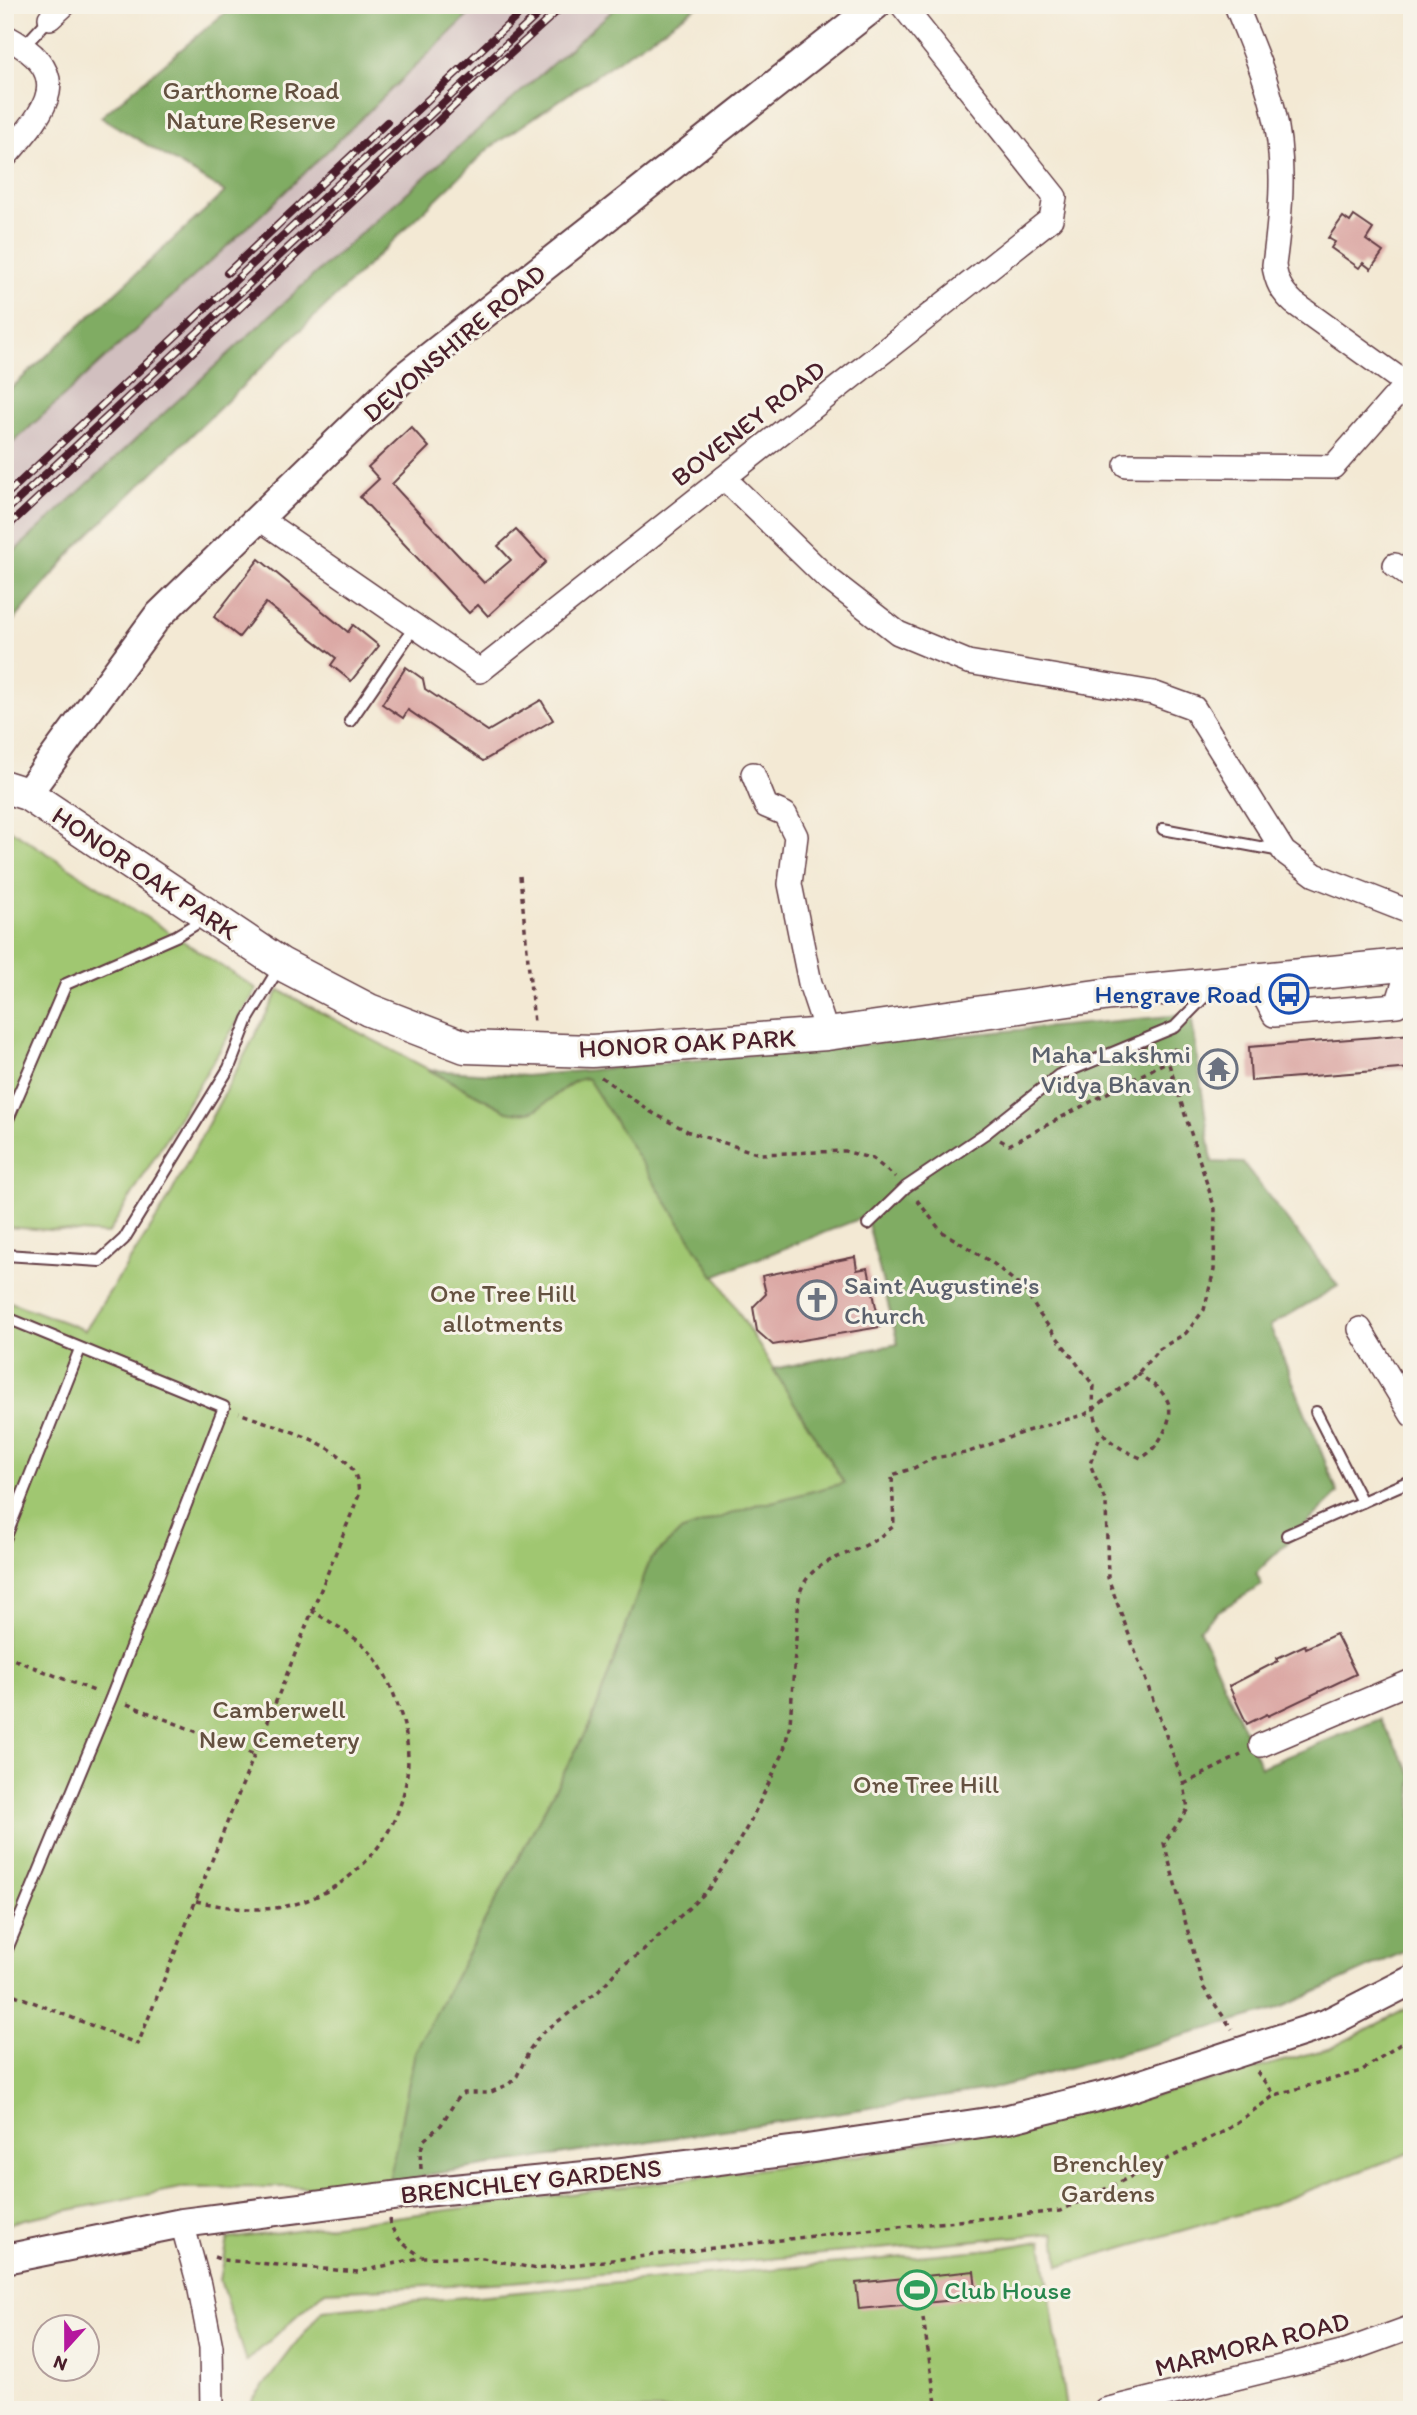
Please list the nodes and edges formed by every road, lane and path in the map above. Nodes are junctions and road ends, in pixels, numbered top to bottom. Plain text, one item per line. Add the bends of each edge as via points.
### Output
1 (876, 5) edge
2 (902, 5) edge
3 (1236, 5) edge
4 (57, 11) edge
5 (15, 41) edge
6 (5, 158) edge
7 (1410, 383) edge
8 (1126, 465) dead end
9 (724, 478) junction
10 (260, 519) junction
11 (415, 626) junction
12 (350, 721) dead end
13 (5, 769) edge
14 (754, 774) dead end
15 (16, 791) edge
16 (1163, 829) dead end
17 (1284, 852) junction
18 (520, 876) dead end
19 (1412, 912) edge
20 (209, 916) junction
21 (281, 964) junction
22 (1411, 964) edge
23 (1217, 983) junction
24 (827, 1034) junction
25 (537, 1049) junction
26 (601, 1079) dead end
27 (5, 1126) edge
28 (986, 1133) junction
29 (902, 1183) dead end
30 (911, 1192) dead end
31 (868, 1224) dead end
32 (5, 1255) edge
33 (5, 1317) edge
34 (1360, 1329) dead end
35 (80, 1349) junction
36 (1138, 1373) junction
37 (224, 1407) junction
38 (1092, 1411) junction
39 (1316, 1412) dead end
40 (1412, 1415) edge
41 (1099, 1439) dead end
42 (1412, 1479) edge
43 (1362, 1502) junction
44 (1287, 1535) dead end
45 (5, 1539) edge
46 (312, 1611) junction
47 (5, 1656) edge
48 (1412, 1681) edge
49 (111, 1698) junction
50 (1261, 1745) joint
51 (255, 1755) junction
52 (1184, 1784) junction
53 (196, 1901) junction
54 (5, 1954) edge
55 (1412, 1980) edge
56 (5, 1991) edge
57 (1234, 2033) dead end
58 (1412, 2036) edge
59 (424, 2192) junction
60 (385, 2197) junction
61 (186, 2235) junction
62 (423, 2258) junction
63 (5, 2259) edge
64 (923, 2318) dead end
65 (1412, 2327) edge
66 (212, 2410) edge
67 (937, 2410) edge
68 (1105, 2410) edge

1 - 10 street, DEVONSHIRE ROAD via 404,377
2 - 9 street, BOVENEY ROAD via 1055,197 1051,219
3 - 7 street via 1269,95 1280,149 1275,277 1294,303
4 - 5 lane
5 - 6 street via 37,57 45,71 48,94 37,120
7 - 8 street via 1333,467
9 - 11 street, BOVENEY ROAD via 480,671
9 - 17 street via 826,578 898,633 968,662 1153,693 1194,708
10 - 11 street, BOVENEY ROAD
10 - 15 street, DEVONSHIRE ROAD via 157,617
11 - 12 lane
13 - 15 main road, HONOR OAK PARK
14 - 24 street via 766,806 785,814 796,836 790,884 810,983
15 - 20 main road, HONOR OAK PARK
16 - 17 lane
17 - 19 street via 1315,875
18 - 25 path
20 - 21 main road, HONOR OAK PARK
20 - 27 lane via 176,936 66,984
21 - 25 main road, HONOR OAK PARK via 369,1010 465,1047
21 - 32 lane via 248,1019 229,1068 124,1239 100,1261
22 - 23 main road, HONOR OAK PARK
23 - 24 main road, HONOR OAK PARK
23 - 28 lane via 1175,1027 1059,1075
24 - 25 main road, HONOR OAK PARK via 592,1051
26 - 29 path via 689,1132 760,1154 845,1151 873,1159
28 - 31 lane via 906,1187
28 - 36 path via 1009,1145 1168,1061 1215,1209 1214,1270 1204,1310 1186,1333 1158,1350
30 - 38 path via 941,1231 1025,1290 1094,1386
33 - 35 lane
34 - 40 street
35 - 37 lane
35 - 45 lane
36 - 38 path
36 - 38 path via 1169,1402 1169,1419 1146,1455 1141,1458 1112,1444
37 - 46 path via 316,1442 351,1466 358,1481 359,1495
37 - 49 lane
38 - 59 path via 966,1453 933,1458 892,1475 894,1526 869,1544 817,1566 802,1584 790,1724 783,1754 726,1863 707,1891 642,1952 542,2033 509,2084 489,2093 458,2097 441,2125 424,2140 419,2163
39 - 43 lane
41 - 52 path via 1090,1464 1106,1503 1108,1578
42 - 43 lane
43 - 44 lane
46 - 51 path
46 - 53 path via 362,1644 394,1695 409,1754 399,1810 369,1860 348,1880 318,1896 256,1910
47 - 49 path
48 - 50 street
49 - 51 path
49 - 54 lane
50 - 52 path
51 - 53 path
52 - 57 path via 1188,1809 1164,1843 1203,1987
53 - 56 path via 138,2044
55 - 59 street, BRENCHLEY GARDENS via 1326,2024 1117,2092 1008,2119 800,2150
58 - 62 path via 1361,2071 1276,2095 1225,2131 1060,2211 537,2269 483,2258
59 - 60 street, BRENCHLEY GARDENS
60 - 61 street, BRENCHLEY GARDENS
60 - 62 path via 393,2232
61 - 62 path via 223,2260 358,2272
61 - 63 street, BRENCHLEY GARDENS
61 - 66 street via 211,2347
64 - 67 path
65 - 68 street, MARMORA ROAD via 1346,2351

